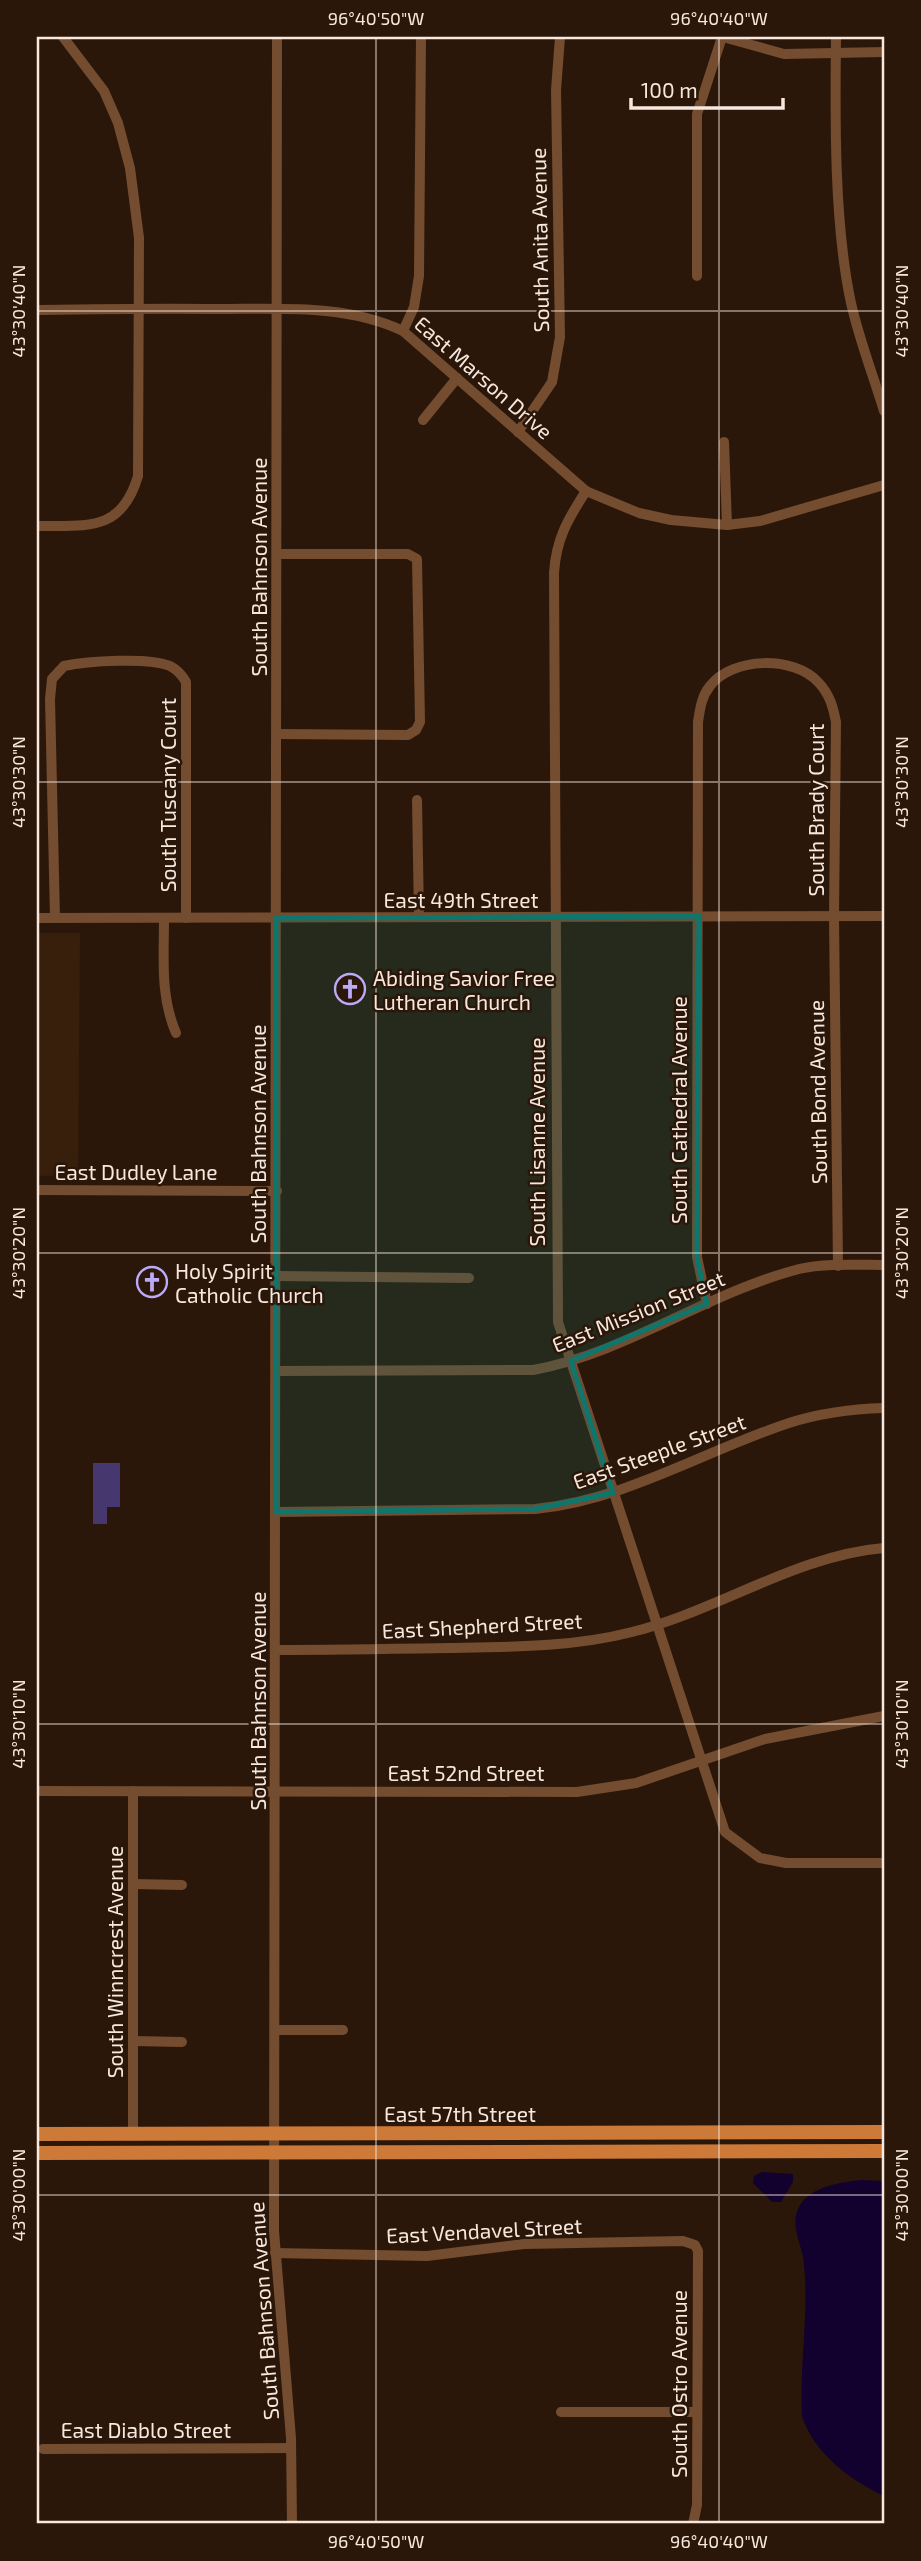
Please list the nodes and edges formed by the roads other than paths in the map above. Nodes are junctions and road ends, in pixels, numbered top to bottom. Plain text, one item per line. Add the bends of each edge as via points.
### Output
1 (64, 37) edge
2 (277, 37) edge
3 (421, 37) edge
4 (560, 37) edge
5 (722, 37) edge
6 (836, 37) edge
7 (884, 52) edge
8 (836, 54) junction
9 (698, 276) dead end
10 (138, 308) junction
11 (277, 309) junction
12 (37, 310) edge
13 (403, 331) junction
14 (457, 378) junction
15 (884, 411) edge
16 (423, 420) dead end
17 (518, 432) junction
18 (724, 442) dead end
19 (884, 485) edge
20 (586, 491) junction
21 (727, 525) junction
22 (37, 526) edge
23 (277, 554) junction
24 (277, 734) junction
25 (416, 800) dead end
26 (699, 916) junction
27 (884, 916) edge
28 (419, 917) junction
29 (834, 917) junction
30 (37, 918) edge
31 (55, 918) junction
32 (164, 918) junction
33 (186, 918) junction
34 (276, 918) junction
35 (554, 918) junction
36 (176, 1033) dead end
37 (37, 1190) edge
38 (277, 1191) junction
39 (884, 1265) edge
40 (838, 1266) junction
41 (276, 1276) junction
42 (469, 1278) dead end
43 (707, 1304) junction
44 (571, 1361) junction
45 (276, 1371) junction
46 (884, 1408) edge
47 (613, 1493) junction
48 (276, 1512) junction
49 (884, 1548) edge
50 (656, 1625) junction
51 (276, 1650) junction
52 (884, 1716) edge
53 (700, 1761) junction
54 (276, 1790) junction
55 (37, 1791) edge
56 (133, 1791) junction
57 (884, 1863) edge
58 (133, 1884) junction
59 (182, 1885) dead end
60 (343, 2030) dead end
61 (275, 2031) junction
62 (133, 2041) junction
63 (182, 2042) dead end
64 (884, 2132) edge
65 (37, 2134) edge
66 (133, 2134) junction
67 (275, 2134) junction
68 (884, 2151) edge
69 (37, 2153) edge
70 (274, 2153) junction
71 (695, 2245) joint
72 (275, 2253) junction
73 (561, 2412) dead end
74 (697, 2412) junction
75 (291, 2448) junction
76 (43, 2449) dead end
77 (292, 2524) edge
78 (692, 2524) edge

1 - 10 street via 104,91 126,148 139,238
2 - 11 street, South Bahnson Avenue
3 - 13 street via 419,276 414,307
4 - 17 street, South Anita Avenue via 556,90 561,337 552,382
5 - 8 street via 784,54
5 - 9 street via 697,114
6 - 8 street
7 - 8 street
8 - 15 street via 845,260 852,304
10 - 11 street, East Marson Drive
10 - 12 street, East Marson Drive
10 - 22 street via 138,476 132,495 120,514 96,525
11 - 13 street, East Marson Drive via 363,316
11 - 23 street, South Bahnson Avenue
13 - 14 street, East Marson Drive
14 - 16 street
14 - 17 street, East Marson Drive
17 - 20 street, East Marson Drive
18 - 21 street
19 - 21 street, East Marson Drive via 760,521
20 - 21 street, East Marson Drive via 639,513
20 - 35 street, South Lisanne Avenue via 562,528 556,548
23 - 24 street, South Bahnson Avenue
23 - 24 street via 408,554 417,559 420,722 408,735
24 - 34 street, South Bahnson Avenue
25 - 28 street
26 - 29 street, East 49th Street
26 - 29 street, South Brady Court via 697,743 701,702 708,688 726,672 737,666 765,664 806,672 818,681 833,705
26 - 35 street, East 49th Street
26 - 43 street, South Cathedral Avenue via 697,1258
27 - 29 street, East 49th Street
28 - 34 street, East 49th Street
28 - 35 street, East 49th Street
29 - 40 street, South Bond Avenue
30 - 31 street, East 49th Street
31 - 32 street, East 49th Street
31 - 33 street, South Tuscany Court via 52,679 64,666 121,663 171,666 186,682
32 - 33 street, East 49th Street
32 - 36 street via 164,989
33 - 34 street, East 49th Street
34 - 38 street, South Bahnson Avenue
35 - 44 street, South Lisanne Avenue via 556,1306
37 - 38 street, East Dudley Lane
38 - 41 street, South Bahnson Avenue
39 - 40 street, East Mission Street
40 - 43 street, East Mission Street via 802,1269
41 - 42 street
41 - 45 street, South Bahnson Avenue
43 - 44 street, East Mission Street
44 - 45 street, East Mission Street via 510,1372
44 - 47 street, South Lisanne Avenue
45 - 48 street, South Bahnson Avenue
46 - 47 street, East Steeple Street via 789,1423
47 - 48 street, East Steeple Street via 535,1509
47 - 50 street, South Lisanne Avenue
48 - 51 street, South Bahnson Avenue
49 - 50 street, East Shepherd Street via 829,1558
50 - 51 street, East Shepherd Street via 579,1642 532,1646
50 - 53 street, South Lisanne Avenue
51 - 54 street, South Bahnson Avenue
52 - 53 street, East 52nd Street via 765,1739
53 - 54 street, East 52nd Street via 636,1783 577,1792
53 - 57 street, South Lisanne Avenue via 725,1832 760,1858 786,1863
54 - 56 street, East 52nd Street
54 - 61 street, South Bahnson Avenue
55 - 56 street, East 52nd Street
56 - 58 street, South Winncrest Avenue
58 - 59 street
58 - 62 street, South Winncrest Avenue
60 - 61 street
61 - 67 street, South Bahnson Avenue
62 - 63 street
62 - 66 street, South Winncrest Avenue
64 - 67 main road, East 57th Street
65 - 66 main road, East 57th Street
66 - 67 main road, East 57th Street
67 - 70 street, South Bahnson Avenue
68 - 70 main road, East 57th Street
69 - 70 main road, East 57th Street
70 - 72 street, South Bahnson Avenue
71 - 72 street, East Vendavel Street via 682,2241 524,2245 426,2256
71 - 74 street, South Ostro Avenue
72 - 75 street, South Bahnson Avenue
73 - 74 street
74 - 78 street, South Ostro Avenue via 697,2505
75 - 76 street, East Diablo Street
75 - 77 street, South Bahnson Avenue

